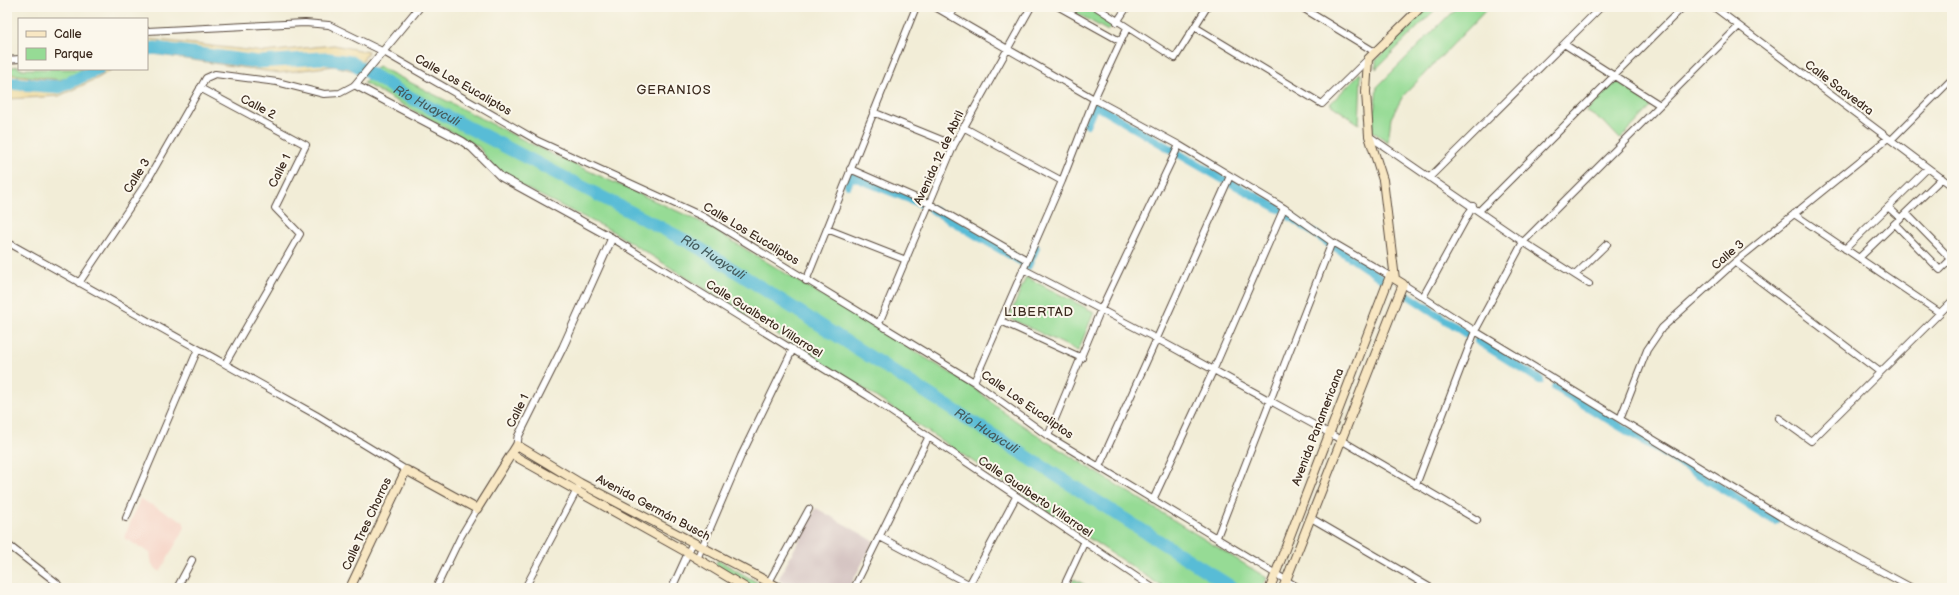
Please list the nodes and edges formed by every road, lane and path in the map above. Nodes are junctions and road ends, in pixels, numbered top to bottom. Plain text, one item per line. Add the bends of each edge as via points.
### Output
1 (916, 7) edge
2 (935, 7) edge
3 (956, 7) edge
4 (1031, 7) edge
5 (1059, 7) edge
6 (1096, 7) edge
7 (1127, 7) edge
8 (1207, 7) edge
9 (1301, 7) edge
10 (1421, 7) edge
11 (1601, 7) edge
12 (1683, 7) edge
13 (1714, 7) edge
14 (417, 8) edge
15 (950, 16) junction
16 (1117, 22) junction
17 (1739, 26) junction
18 (1195, 27) junction
19 (1127, 28) junction
20 (148, 31) edge
21 (1120, 42) junction
22 (1564, 44) junction
23 (1007, 49) junction
24 (382, 51) junction
25 (1374, 52) junction
26 (1368, 58) junction
27 (18, 59) edge
28 (7, 60) edge
29 (1615, 77) junction
30 (1952, 79) edge
31 (355, 85) junction
32 (200, 88) junction
33 (1094, 99) junction
34 (1660, 105) junction
35 (873, 112) junction
36 (963, 127) junction
37 (1368, 136) junction
38 (1890, 139) junction
39 (306, 145) joint
40 (954, 145) junction
41 (1179, 145) junction
42 (1928, 168) junction
43 (850, 169) junction
44 (1230, 176) junction
45 (1430, 177) junction
46 (1942, 178) junction
47 (1062, 181) junction
48 (1952, 186) edge
49 (930, 204) junction
50 (1473, 206) junction
51 (1888, 207) junction
52 (1284, 208) junction
53 (1480, 211) junction
54 (1906, 213) junction
55 (1794, 214) junction
56 (1900, 218) junction
57 (1895, 224) junction
58 (827, 228) junction
59 (612, 238) junction
60 (7, 242) edge
61 (1332, 242) junction
62 (1523, 242) junction
63 (1607, 244) dead end
64 (1846, 249) junction
65 (1859, 258) junction
66 (906, 260) junction
67 (1027, 260) junction
68 (1735, 262) junction
69 (1023, 269) junction
70 (1575, 275) junction
71 (1396, 280) junction
72 (806, 281) junction
73 (79, 283) junction
74 (1590, 284) dead end
75 (1424, 297) junction
76 (1952, 301) edge
77 (1101, 309) junction
78 (1940, 313) junction
79 (1001, 321) junction
80 (879, 323) junction
81 (1475, 332) junction
82 (1157, 339) junction
83 (198, 349) junction
84 (793, 349) junction
85 (1082, 358) junction
86 (225, 364) junction
87 (1213, 371) junction
88 (1880, 372) junction
89 (974, 382) junction
90 (1270, 402) junction
91 (1779, 418) dead end
92 (1620, 419) junction
93 (1328, 433) junction
94 (1048, 436) junction
95 (928, 438) junction
96 (1342, 441) junction
97 (517, 446) junction
98 (511, 454) junction
99 (1099, 467) junction
100 (406, 470) junction
101 (580, 483) junction
102 (1416, 485) junction
103 (577, 491) junction
104 (1016, 497) junction
105 (1153, 500) junction
106 (477, 509) junction
107 (809, 509) dead end
108 (126, 518) dead end
109 (1311, 518) junction
110 (1477, 520) dead end
111 (880, 537) junction
112 (1217, 537) junction
113 (693, 542) junction
114 (1084, 543) junction
115 (7, 544) edge
116 (702, 547) junction
117 (688, 553) junction
118 (697, 559) junction
119 (192, 560) dead end
120 (1275, 573) junction
121 (1287, 580) junction
122 (769, 582) junction
123 (968, 586) edge
124 (60, 588) edge
125 (177, 588) edge
126 (350, 588) edge
127 (436, 588) edge
128 (525, 588) edge
129 (672, 588) edge
130 (746, 588) edge
131 (780, 588) edge
132 (854, 588) edge
133 (976, 588) edge
134 (1063, 588) edge
135 (1153, 588) edge
136 (1270, 588) edge
137 (1283, 588) edge
138 (1300, 588) edge
139 (1431, 588) edge
140 (1912, 588) edge

1 - 35 street
2 - 15 street
3 - 15 street
4 - 23 street, Avenida 12 de Abril
5 - 21 street
6 - 16 street
7 - 16 street
8 - 18 street
9 - 25 street
10 - 25 main road
11 - 22 street
12 - 29 street
13 - 17 street, Calle Saavedra
14 - 24 street
15 - 23 street
16 - 19 street
17 - 34 street
17 - 38 street, Calle Saavedra
18 - 19 street via 1176,58
18 - 26 street via 1322,104
19 - 21 street
20 - 24 street, Calle Los Eucaliptos via 305,23 329,25
21 - 33 street
22 - 29 street
22 - 45 street
23 - 33 street
23 - 36 street, Avenida 12 de Abril
24 - 31 street
24 - 72 street, Calle Los Eucaliptos via 538,141 704,218
25 - 26 main road
26 - 37 main road, Avenida Panamericana
27 - 28 street
29 - 34 street
29 - 53 street
30 - 38 street, Calle 3
31 - 32 street, Calle 3 via 340,93 324,94 276,82 215,74 206,78
31 - 59 street, Calle Gualberto Villarroel via 462,141 501,177
32 - 39 street, Calle 2
32 - 73 street, Calle 3 via 146,184
33 - 41 street
33 - 47 street
34 - 62 street
35 - 40 street
35 - 43 street
36 - 40 street, Avenida 12 de Abril
36 - 47 street
37 - 45 street
37 - 71 main road, Avenida Panamericana via 1383,180
38 - 42 street, Calle Saavedra
38 - 55 street, Calle 3
39 - 86 street, Calle 1 via 275,208 300,234
40 - 49 street, Avenida 12 de Abril
41 - 44 street
41 - 77 street
42 - 46 street, Calle Saavedra
42 - 51 street
43 - 49 street
43 - 58 street
44 - 52 street
44 - 82 street
45 - 50 street
46 - 48 street, Calle Saavedra
46 - 54 street
47 - 67 street
49 - 66 street, Avenida 12 de Abril
49 - 67 street
50 - 53 street
50 - 75 street
51 - 56 street
51 - 64 street
52 - 61 street
52 - 87 street
53 - 62 street
54 - 56 street
54 - 57 street via 1951,259 1940,270
55 - 64 street
55 - 68 street, Calle 3
56 - 57 street
57 - 65 street
58 - 66 street
58 - 72 street
59 - 84 street, Calle Gualberto Villarroel
59 - 97 street, Calle 1 via 563,347 518,437
60 - 73 street
61 - 71 street
61 - 90 street
62 - 70 street
62 - 81 street
63 - 70 street
64 - 65 street
65 - 78 street
66 - 80 street, Avenida 12 de Abril
67 - 69 street
68 - 88 street
68 - 92 street, Calle 3 via 1662,328 1647,350
69 - 77 street
69 - 79 street
70 - 74 street
71 - 75 street
71 - 93 main road, Avenida Panamericana
71 - 96 main road, Avenida Panamericana
72 - 80 street, Calle Los Eucaliptos
73 - 83 street
75 - 81 street
76 - 78 street
77 - 82 street
77 - 85 street
78 - 88 street
79 - 85 street
79 - 89 street
80 - 89 street, Calle Los Eucaliptos
81 - 92 street
81 - 102 street
82 - 87 street
82 - 99 street
83 - 86 street
83 - 108 street
84 - 95 street, Calle Gualberto Villarroel
84 - 116 street via 741,456
85 - 94 street
86 - 100 street
87 - 90 street
87 - 105 street
88 - 91 street via 1811,441
89 - 94 street, Calle Los Eucaliptos
90 - 93 street
90 - 112 street
92 - 140 street via 1780,517
93 - 96 street
93 - 120 main road, Avenida Panamericana
94 - 99 street, Calle Los Eucaliptos
95 - 104 street, Calle Gualberto Villarroel
95 - 111 street
96 - 102 street
96 - 109 main road, Avenida Panamericana
97 - 98 main road, Calle 1
97 - 101 main road, Avenida Germán Busch
98 - 103 main road, Avenida Germán Busch
98 - 106 main road, Calle 1
99 - 105 street, Calle Los Eucaliptos
100 - 106 main road
100 - 126 main road, Calle Tres Chorros
101 - 103 street
101 - 113 main road, Avenida Germán Busch
102 - 110 street
103 - 117 main road, Avenida Germán Busch
103 - 128 street
104 - 114 street, Calle Gualberto Villarroel
104 - 123 street
105 - 112 street, Calle Los Eucaliptos
106 - 127 street, Calle 1
107 - 122 street
109 - 121 main road, Avenida Panamericana
109 - 139 street
111 - 123 street
111 - 132 street
112 - 120 street, Calle Los Eucaliptos
113 - 116 main road, Avenida Germán Busch
113 - 117 street
114 - 134 street
114 - 135 street, Calle Gualberto Villarroel
115 - 124 street
116 - 118 street
116 - 122 main road, Avenida Germán Busch
117 - 118 main road, Avenida Germán Busch
117 - 129 street
118 - 130 main road, Avenida Germán Busch
119 - 125 street
120 - 121 street, Calle Los Eucaliptos
120 - 136 main road, Avenida Panamericana
121 - 137 main road, Avenida Panamericana
121 - 138 street, Calle Los Eucaliptos
122 - 131 main road, Avenida Germán Busch
123 - 133 street

